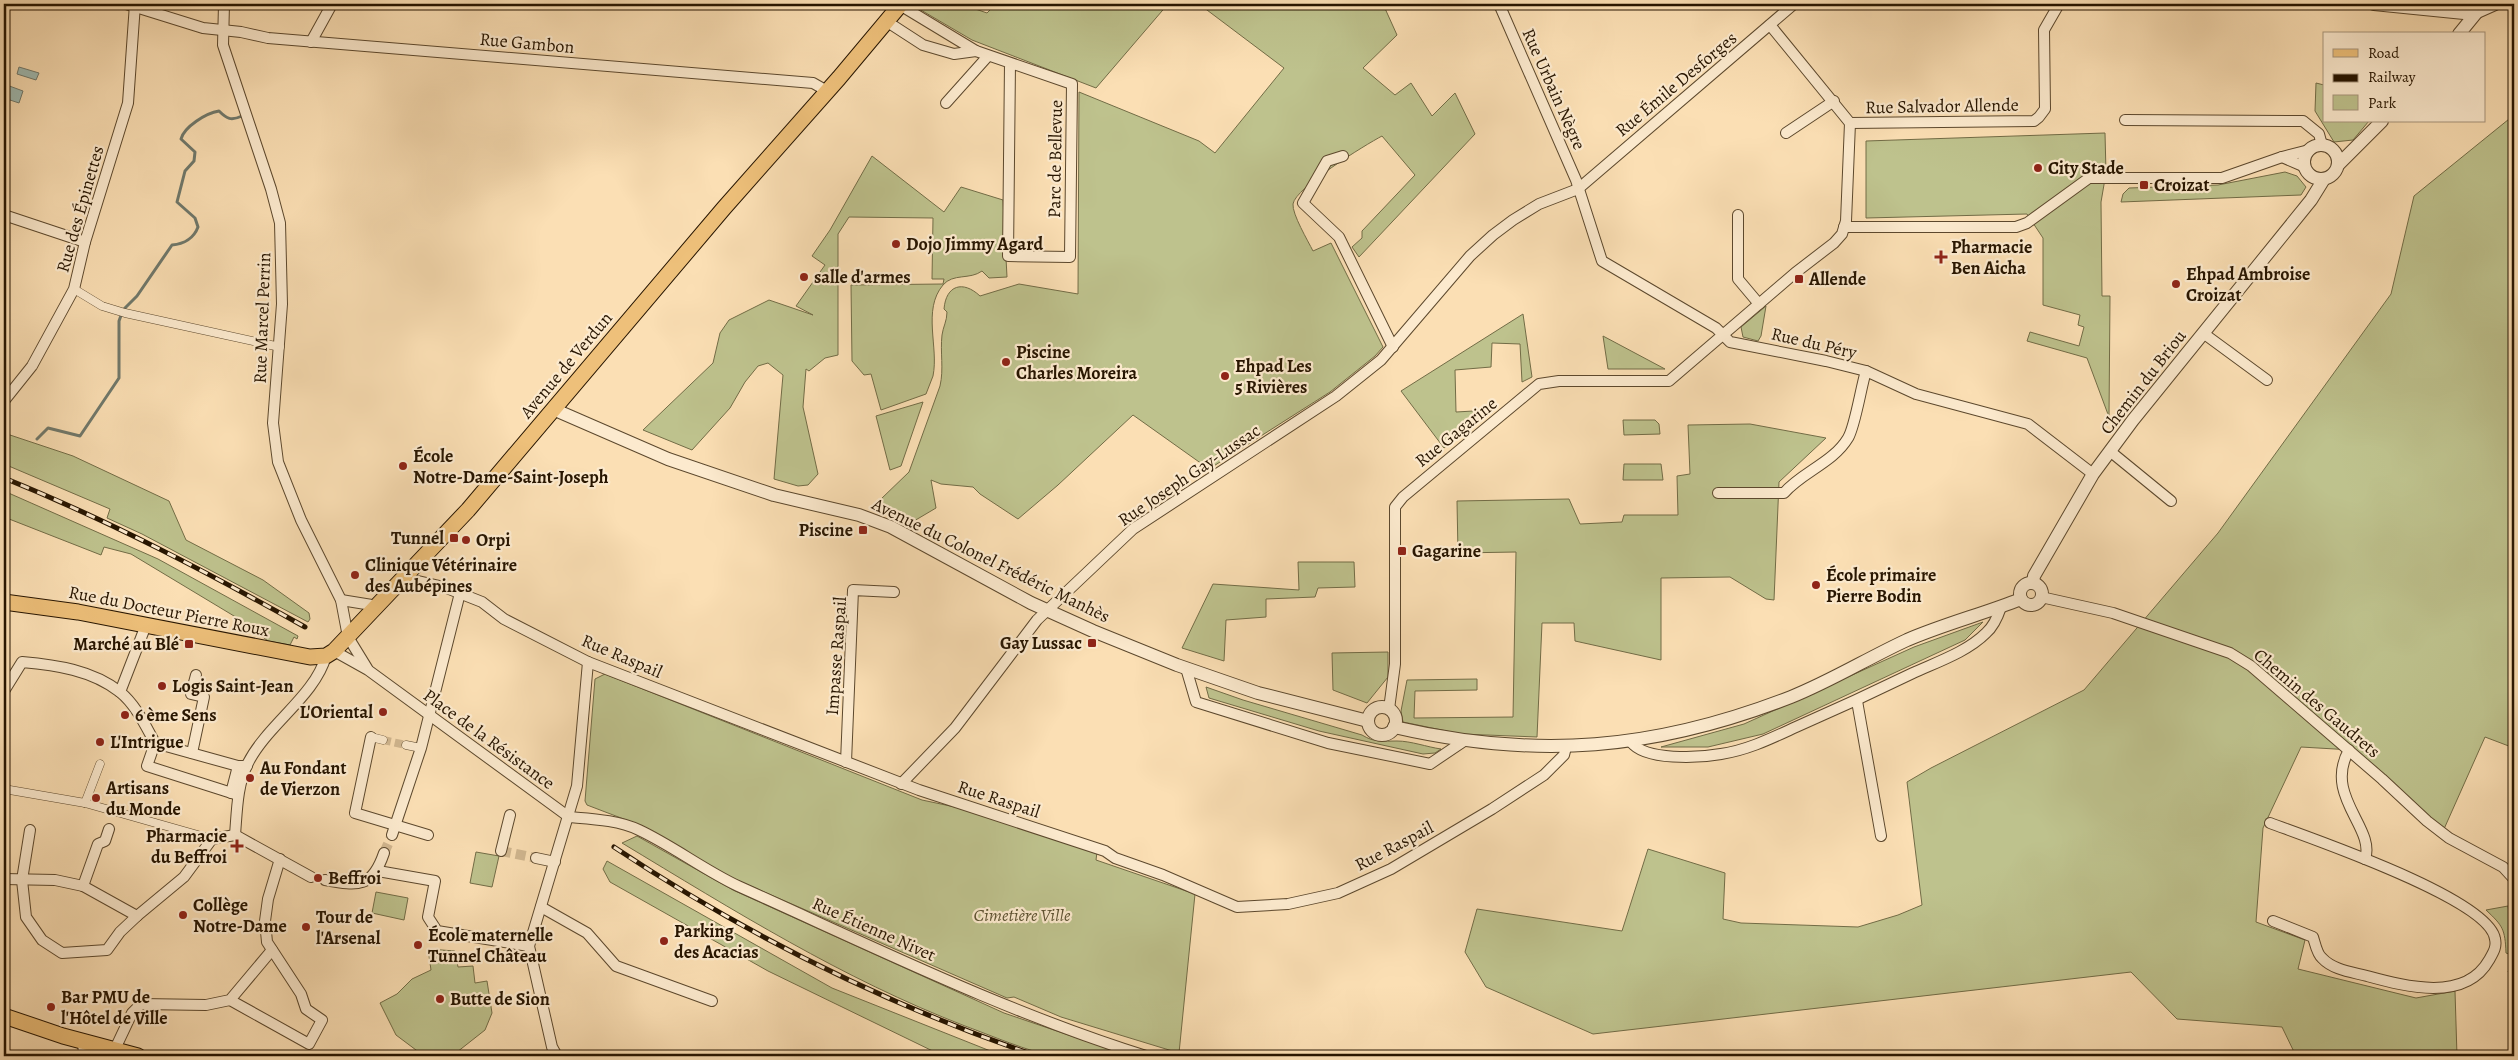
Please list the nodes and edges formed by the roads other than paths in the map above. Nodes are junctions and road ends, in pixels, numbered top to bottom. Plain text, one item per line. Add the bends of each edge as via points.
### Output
1 (224, 4) edge
2 (332, 4) edge
3 (901, 4) edge
4 (1499, 4) edge
5 (1794, 4) edge
6 (2059, 4) edge
7 (2374, 4) edge
8 (2495, 4) edge
9 (132, 5) edge
10 (2408, 6) edge
11 (2476, 12) junction
12 (886, 21) junction
13 (1770, 25) junction
14 (223, 30) junction
15 (2461, 32) edge
16 (312, 42) junction
17 (976, 51) junction
18 (988, 56) junction
19 (1010, 63) junction
20 (827, 91) junction
21 (1834, 101) junction
22 (946, 104) dead end
23 (2125, 120) dead end
24 (2381, 122) edge
25 (1850, 123) junction
26 (1786, 133) dead end
27 (2322, 145) junction
28 (2309, 150) junction
29 (1343, 156) dead end
30 (2282, 157) junction
31 (2337, 159) junction
32 (2305, 167) junction
33 (2319, 178) junction
34 (1578, 189) junction
35 (4, 214) edge
36 (1738, 215) dead end
37 (1844, 228) junction
38 (85, 242) junction
39 (74, 289) junction
40 (1759, 304) junction
41 (2203, 333) junction
42 (1723, 334) junction
43 (280, 347) junction
44 (1393, 347) junction
45 (1866, 371) junction
46 (2267, 380) dead end
47 (4, 401) edge
48 (552, 409) junction
49 (2111, 452) junction
50 (2093, 474) junction
51 (1718, 493) dead end
52 (2172, 501) dead end
53 (405, 578) junction
54 (2033, 580) junction
55 (894, 592) dead end
56 (460, 594) junction
57 (2041, 597) junction
58 (2021, 599) junction
59 (342, 600) junction
60 (4, 602) edge
61 (378, 606) junction
62 (2000, 607) junction
63 (1047, 610) junction
64 (146, 625) junction
65 (348, 636) junction
66 (330, 653) junction
67 (588, 662) junction
68 (1186, 668) junction
69 (368, 670) junction
70 (196, 675) dead end
71 (4, 691) edge
72 (120, 692) junction
73 (1857, 701) junction
74 (1389, 708) junction
75 (429, 714) junction
76 (1368, 721) junction
77 (1394, 727) junction
78 (370, 737) joint
79 (383, 740) tunnel mouth
80 (1464, 741) junction
81 (1631, 742) junction
82 (155, 743) junction
83 (406, 745) tunnel mouth
84 (1566, 747) junction
85 (421, 748) junction
86 (2349, 750) junction
87 (192, 754) junction
88 (846, 762) junction
89 (100, 764) dead end
90 (243, 766) junction
91 (901, 784) junction
92 (4, 789) edge
93 (235, 794) junction
94 (85, 803) junction
95 (510, 815) dead end
96 (569, 817) junction
97 (2270, 823) dead end
98 (396, 825) junction
99 (30, 830) dead end
100 (109, 830) dead end
101 (235, 834) junction
102 (428, 834) dead end
103 (392, 836) tunnel mouth
104 (1881, 836) dead end
105 (212, 839) junction
106 (502, 851) dead end
107 (384, 853) tunnel mouth
108 (536, 858) tunnel mouth
109 (280, 859) junction
110 (2365, 860) junction
111 (555, 862) junction
112 (378, 871) junction
113 (312, 877) dead end
114 (4, 879) edge
115 (2514, 879) edge
116 (22, 880) junction
117 (326, 880) dead end
118 (83, 886) junction
119 (541, 907) junction
120 (137, 916) junction
121 (2273, 921) dead end
122 (529, 946) junction
123 (272, 950) junction
124 (230, 1000) junction
125 (712, 1001) dead end
126 (4, 1016) edge
127 (83, 1041) junction
128 (115, 1049) junction
129 (84, 1056) edge
130 (138, 1056) edge
131 (557, 1056) edge
132 (1146, 1056) edge

1 - 14 street, Rue Marcel Perrin
2 - 16 street
3 - 12 main road, Avenue de Verdun
3 - 17 street, Parc de Bellevue
4 - 34 street, Rue Urbain Nègre
5 - 13 street, Rue Émile Desforges
6 - 25 street, Rue Salvador Allende via 2044,30 2045,109 2039,118 2027,122
7 - 10 street
8 - 11 street
9 - 14 street, Rue Gambon via 173,20
9 - 38 street, Rue des Épinettes via 128,102
10 - 11 street
11 - 15 street
12 - 17 street, Parc de Bellevue via 923,45 954,54
12 - 20 main road, Avenue de Verdun
13 - 21 street, Rue Salvador Allende
13 - 34 street, Rue Émile Desforges
14 - 16 street, Rue Gambon
14 - 43 street, Rue Marcel Perrin via 223,44 280,224
16 - 20 street, Rue Gambon via 813,83
17 - 18 street, Parc de Bellevue
18 - 19 street, Parc de Bellevue
18 - 22 street
19 - 19 street, Parc de Bellevue via 1072,84 1070,257 1008,256
20 - 48 main road, Avenue de Verdun
21 - 25 street, Rue Salvador Allende
21 - 26 street
23 - 27 street via 2303,121 2319,134
24 - 31 street via 2361,145
25 - 37 street
27 - 28 street
27 - 31 street via 2332,149
28 - 30 street
28 - 32 street
29 - 44 street via 1327,161 1303,204 1339,236
30 - 32 street
30 - 37 street via 2222,178 2089,178 2016,227
31 - 33 street via 2333,174
32 - 33 street
33 - 41 street, Chemin du Briou via 2311,200
34 - 42 street, Rue du Péry via 1602,261
34 - 44 street, Rue Joseph Gay-Lussac via 1539,204 1493,235 1470,256
35 - 38 street
36 - 40 street via 1738,279
37 - 40 street, Rue Gagarine via 1834,243
38 - 39 street, Rue des Épinettes
39 - 43 street via 102,306 122,313
39 - 47 street, Rue des Épinettes via 32,366
40 - 42 street, Rue Gagarine
41 - 46 street, Chemin du Briou
41 - 49 street, Chemin du Briou
42 - 45 street, Rue du Péry via 1730,342
42 - 74 street, Rue Gagarine via 1669,381 1559,381 1539,384 1403,497 1395,506 1395,664
43 - 59 street, Rue Marcel Perrin via 273,423 278,462 301,520
44 - 63 street, Rue Joseph Gay-Lussac via 1312,413 1133,529
45 - 50 street, Rue du Péry via 1916,394 2028,424
45 - 51 street via 1848,438 1826,461 1784,493
48 - 53 main road, Avenue de Verdun via 468,510
48 - 63 street, Avenue du Colonel Frédéric Manhès via 668,459 774,495 858,515 891,527
49 - 50 street, Chemin du Briou
49 - 52 street, Chemin du Briou
50 - 54 street, Chemin du Briou
53 - 56 street, Rue Raspail
53 - 61 main road, Avenue de Verdun
54 - 57 street via 2041,590
54 - 58 street via 2023,586
55 - 88 street, Impasse Raspail via 853,590
56 - 67 street, Rue Raspail via 482,602 504,619
56 - 75 street
57 - 58 street via 2030,605
57 - 86 street, Chemin des Gaudrets via 2114,613 2230,653 2251,666
58 - 62 street
59 - 61 street
59 - 65 street, Rue Marcel Perrin
60 - 64 main road, Rue du Docteur Pierre Roux
61 - 65 main road, Avenue de Verdun
62 - 73 street via 1997,618 1986,633 1960,651
62 - 81 street via 1907,640 1793,696 1705,727
63 - 68 street, Avenue du Colonel Frédéric Manhès
63 - 91 street, Rue Joseph Gay-Lussac via 956,728
64 - 66 main road, Rue du Docteur Pierre Roux via 310,658
64 - 72 street
65 - 66 main road, Avenue de Verdun
65 - 69 street, Place de la Résistance
66 - 69 street, Place de la Résistance
66 - 90 street via 322,671
67 - 88 street, Rue Raspail
67 - 96 street via 577,786
68 - 76 street, Avenue du Colonel Frédéric Manhès via 1258,693
68 - 80 street via 1196,702 1328,742 1430,764
69 - 75 street, Place de la Résistance
70 - 87 street via 192,694 204,697
71 - 72 street via 22,662 59,665 83,672
72 - 82 street via 137,712
73 - 81 street via 1751,747 1722,754 1692,758 1644,752
73 - 104 street
74 - 76 street via 1374,709
74 - 77 street via 1396,719
75 - 85 street
75 - 96 street, Place de la Résistance
76 - 77 street via 1370,729 1377,734 1385,734
77 - 80 street
78 - 79 street
78 - 98 street via 355,813
80 - 84 street
81 - 84 street
82 - 87 street
82 - 93 street via 147,766
83 - 85 street
84 - 91 street, Rue Raspail via 1564,755 1544,775 1391,869 1338,894 1288,904 1237,908 1105,851
85 - 98 street
86 - 110 street via 2342,763 2342,780 2347,804 2364,835 2368,851
86 - 115 street, Chemin des Gaudrets via 2427,821 2449,838 2504,867
87 - 90 street
88 - 91 street, Rue Raspail
89 - 94 street
90 - 93 street
92 - 94 street
93 - 101 street
94 - 105 street
95 - 106 street
96 - 111 street
96 - 132 street, Rue Étienne Nivet via 596,819 638,830 728,881 1012,1009
97 - 110 street
98 - 102 street
98 - 103 street
99 - 116 street
100 - 118 street via 105,841 98,844
101 - 105 street
101 - 109 street
105 - 120 street via 184,877
107 - 112 street
108 - 111 street
109 - 113 street
109 - 123 street via 265,922 266,942
110 - 121 street via 2407,876 2478,914 2492,928 2496,939 2487,965 2467,981 2450,986 2422,988 2391,982 2337,968 2320,957 2313,937
111 - 119 street
112 - 117 street via 363,882 347,884
112 - 122 street via 435,881 428,917 437,931
114 - 116 street
116 - 118 street via 55,880
116 - 120 street via 26,918 42,940 62,953 106,950
118 - 120 street
119 - 122 street
119 - 125 street via 587,933 616,966
122 - 131 street via 552,1047
123 - 124 street
123 - 124 street via 301,994 306,1009 322,1020 309,1044
124 - 128 street via 206,1005 141,1004 132,1014
126 - 127 main road
127 - 128 main road
127 - 129 street
128 - 130 main road

